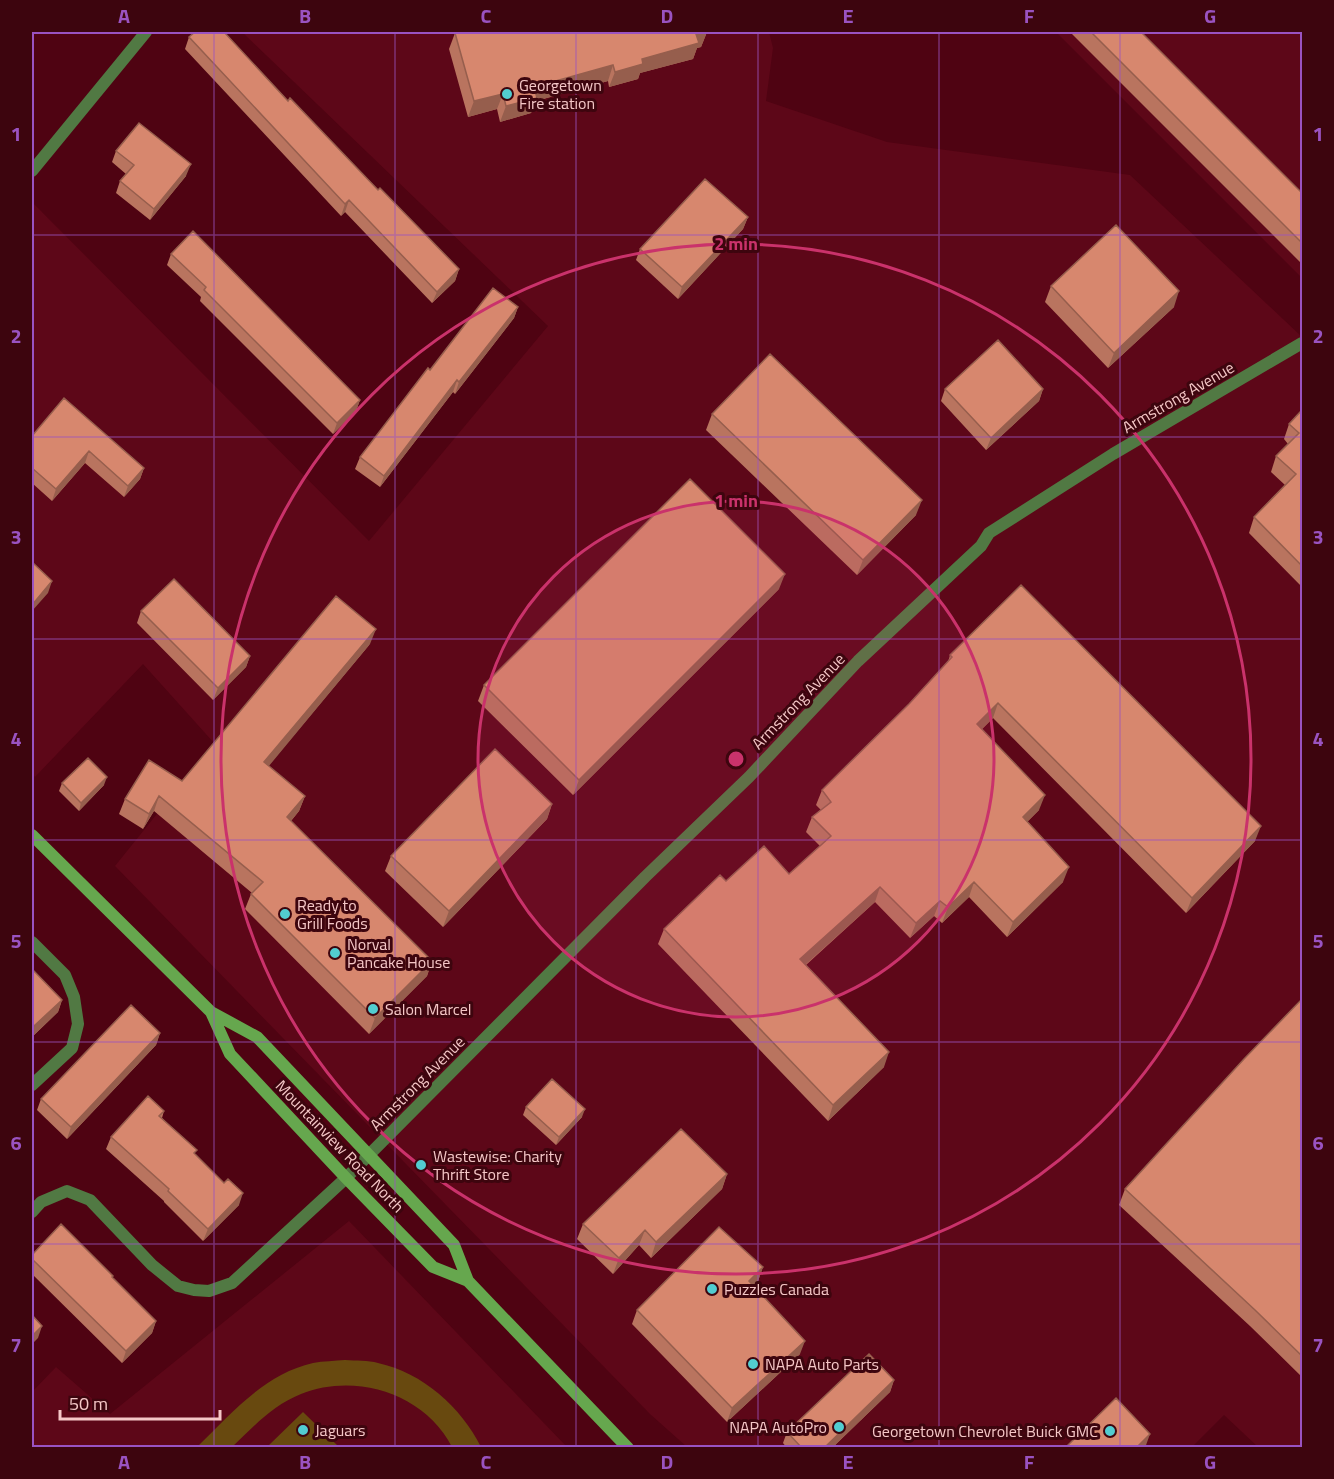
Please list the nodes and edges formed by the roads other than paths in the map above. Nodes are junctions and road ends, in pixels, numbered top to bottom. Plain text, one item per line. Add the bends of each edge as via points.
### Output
1 (146, 32) edge
2 (32, 171) edge
3 (1302, 343) edge
4 (32, 835) edge
5 (32, 942) edge
6 (211, 1012) junction
7 (32, 1084) edge
8 (369, 1155) junction
9 (346, 1178) junction
10 (32, 1212) edge
11 (468, 1281) junction
12 (628, 1448) edge

1 - 2 street
3 - 8 street, Armstrong Avenue via 1113,454 989,533 981,546 858,661 748,777
4 - 6 main road, Mountainview Road North
5 - 7 street via 65,975 78,1023 72,1048
6 - 8 main road, Mountainview Road North via 257,1037
6 - 9 main road, Mountainview Road North via 230,1054
8 - 9 street, Armstrong Avenue
8 - 11 main road, Mountainview Road North via 454,1245
9 - 10 street, Armstrong Avenue via 232,1283 209,1291 178,1286 152,1265 90,1200 67,1191 41,1203
9 - 11 main road, Mountainview Road North via 433,1267
11 - 12 main road, Mountainview Road North

